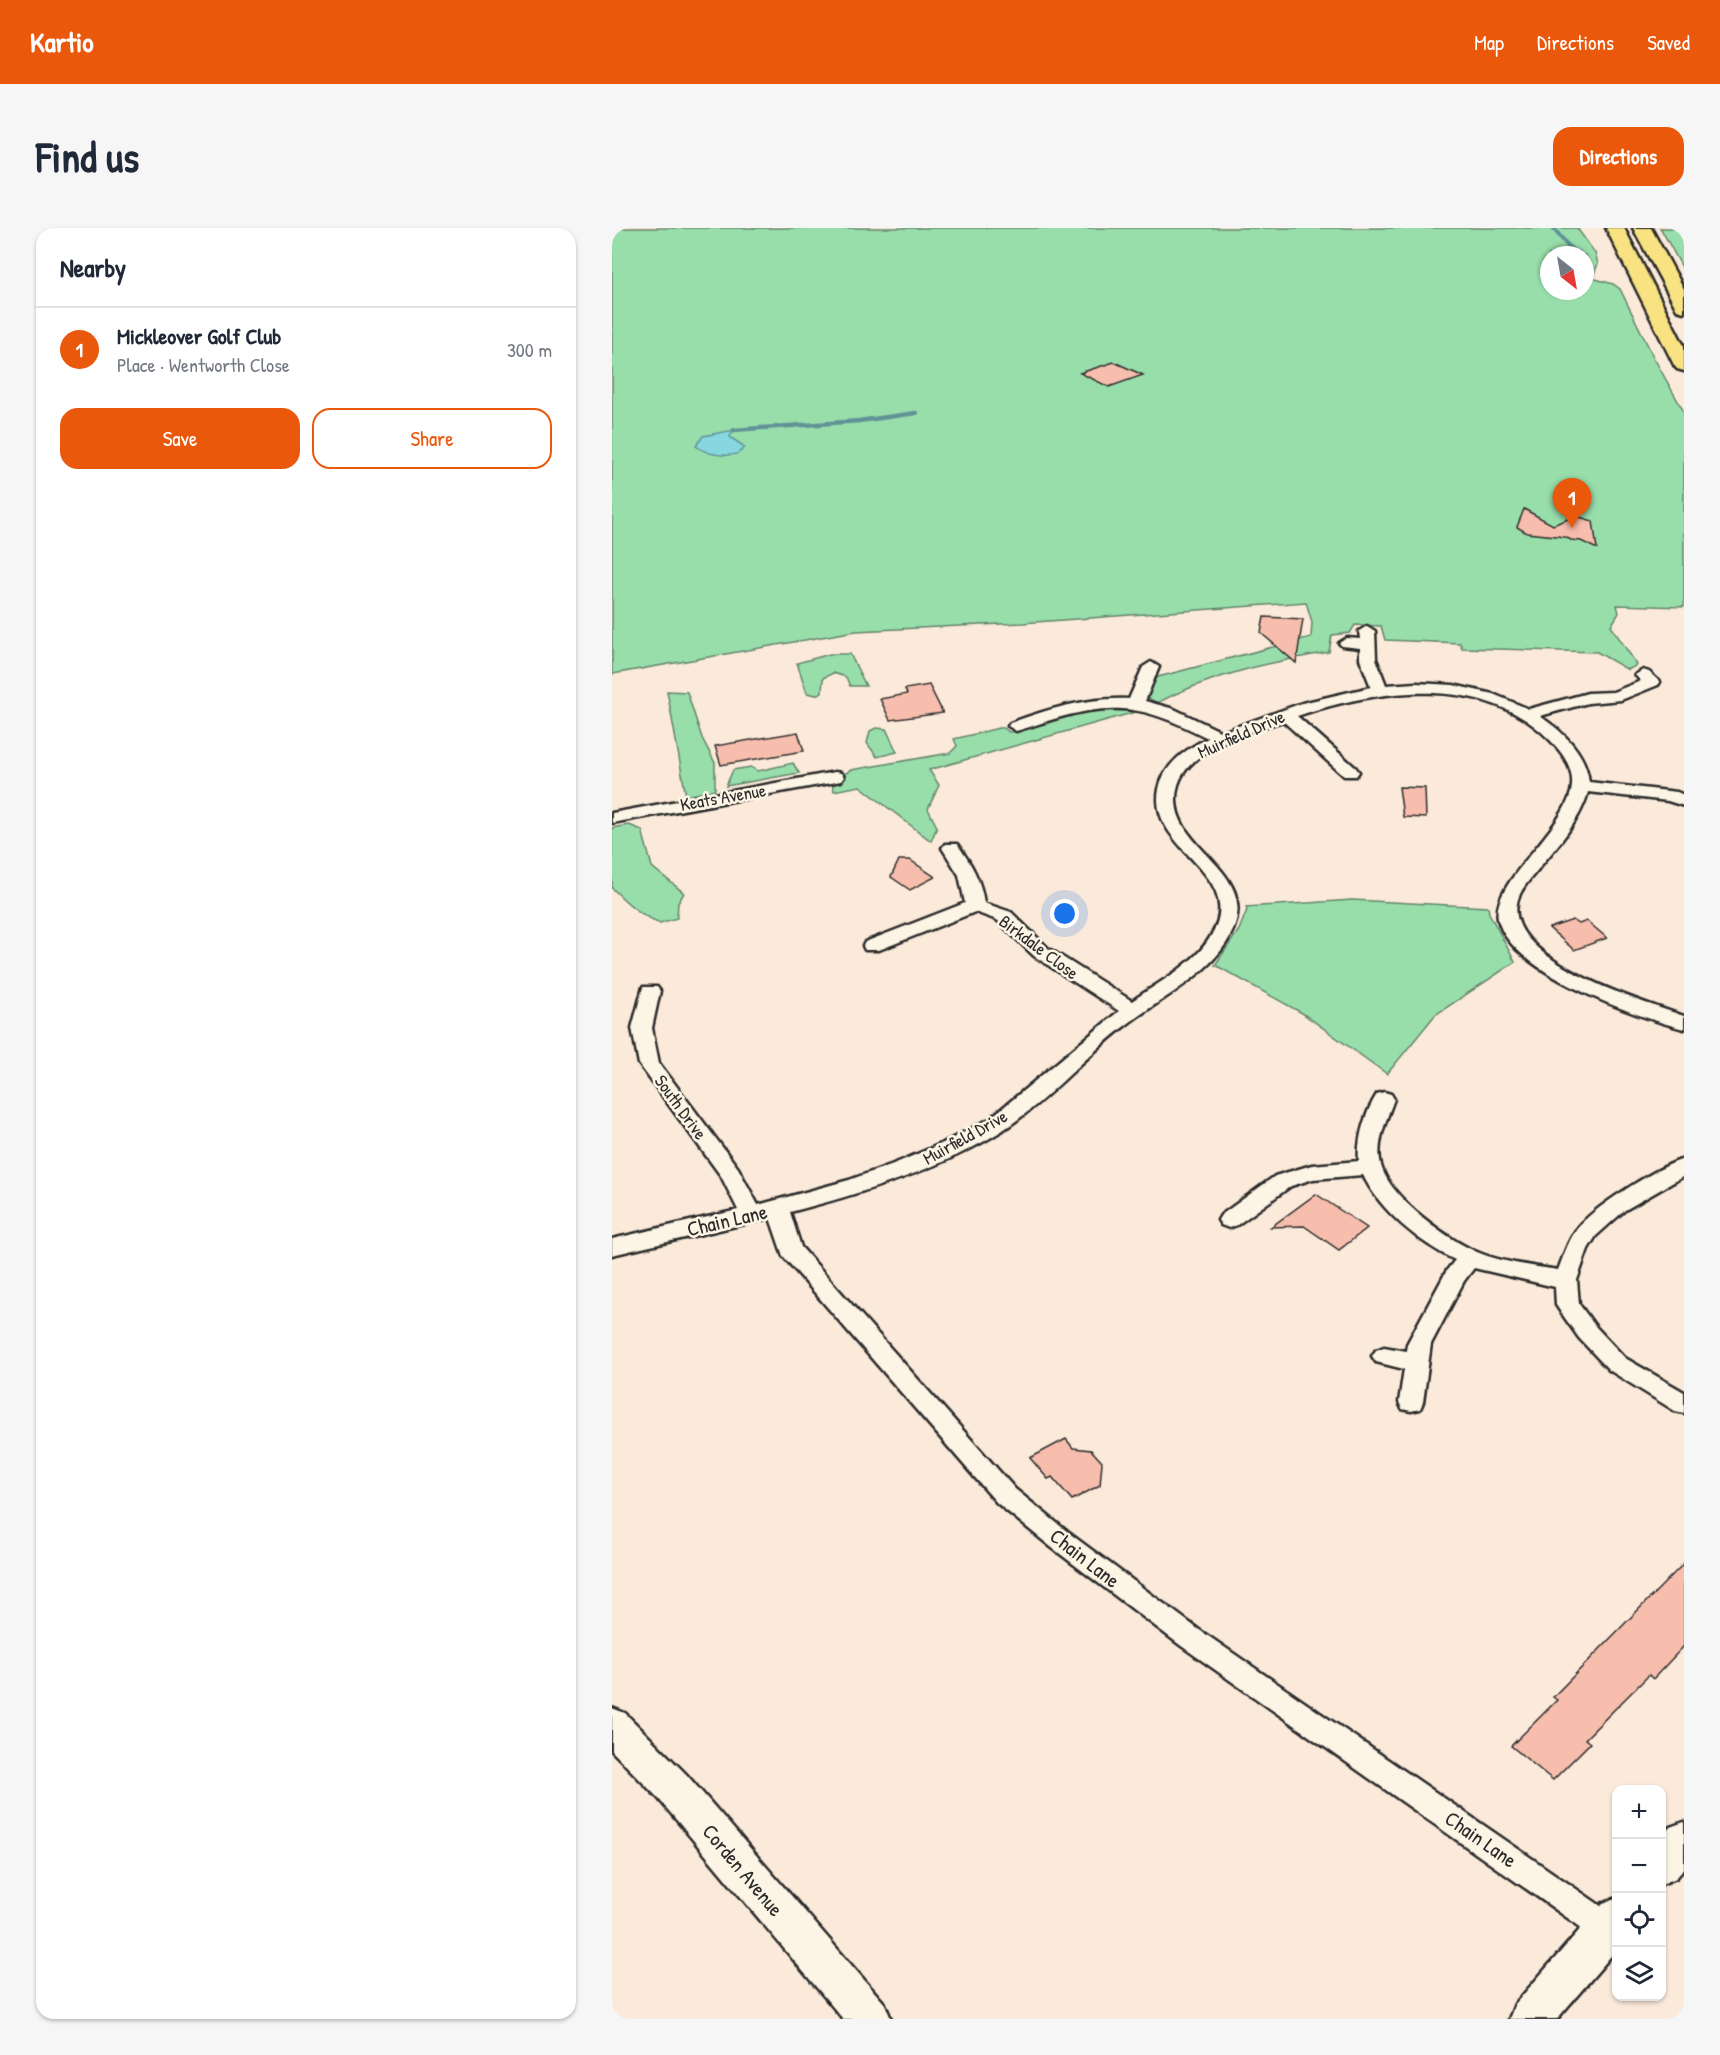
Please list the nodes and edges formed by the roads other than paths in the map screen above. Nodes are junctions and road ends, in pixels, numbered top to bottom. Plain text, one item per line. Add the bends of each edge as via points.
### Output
1 (1615, 228) edge
2 (1642, 228) edge
3 (1605, 245) dead end
4 (1650, 300) junction
5 (1684, 306) edge
6 (1684, 365) edge
7 (1347, 643) dead end
8 (1151, 667) dead end
9 (1643, 675) dead end
10 (1380, 690) junction
11 (1136, 704) junction
12 (1285, 714) junction
13 (1528, 715) junction
14 (1016, 726) dead end
15 (1221, 738) junction
16 (1350, 772) dead end
17 (835, 777) dead end
18 (1581, 786) junction
19 (1684, 801) edge
20 (612, 818) edge
21 (951, 848) dead end
22 (975, 906) junction
23 (872, 946) dead end
24 (650, 991) dead end
25 (1133, 1011) junction
26 (1684, 1023) edge
27 (1384, 1099) dead end
28 (1684, 1166) edge
29 (1370, 1167) junction
30 (778, 1209) junction
31 (751, 1214) junction
32 (1229, 1220) dead end
33 (612, 1247) edge
34 (1470, 1258) junction
35 (1566, 1280) junction
36 (1384, 1356) dead end
37 (1415, 1362) junction
38 (1411, 1402) dead end
39 (1684, 1404) edge
40 (612, 1725) edge
41 (1684, 1840) edge
42 (1666, 1860) edge
43 (1612, 1923) edge
44 (870, 2019) edge
45 (1530, 2019) edge

1 - 4 highway
2 - 5 highway
3 - 4 highway
4 - 6 highway
7 - 10 street via 1367,637 1368,659
8 - 11 street
9 - 13 street via 1652,682 1624,694 1560,704
10 - 12 street, Muirfield Drive
10 - 13 street, Muirfield Drive via 1446,689 1507,704
11 - 14 street via 1107,704 1046,715
11 - 15 street via 1174,715
12 - 15 street, Muirfield Drive
12 - 16 street
13 - 18 street, Muirfield Drive via 1572,754
15 - 25 street, Muirfield Drive via 1175,770 1167,787 1166,811 1174,829 1217,877 1228,900 1227,922 1204,957
17 - 20 street, Keats Avenue
18 - 19 street via 1671,796
18 - 26 street via 1572,810 1510,895 1505,909 1509,925 1526,950 1556,971
21 - 22 street via 974,885
22 - 23 street
22 - 25 street, Birkdale Close via 1004,916 1041,952
24 - 31 street, South Drive via 642,1028 649,1064 730,1173
25 - 30 street, Muirfield Drive via 999,1123 930,1158 864,1184
27 - 29 street via 1371,1134
28 - 35 street via 1617,1205 1588,1230
29 - 32 street via 1312,1172 1283,1181
29 - 34 street via 1390,1199 1411,1220
30 - 31 street, Chain Lane
30 - 43 street, Chain Lane via 791,1250 1006,1496 1189,1637
31 - 33 street, Chain Lane
34 - 35 street via 1519,1273
34 - 37 street via 1455,1276 1419,1344
35 - 39 street via 1568,1305 1617,1364
36 - 37 street
37 - 38 street
40 - 44 main road, Corden Avenue via 672,1786
41 - 42 main road
43 - 45 main road

